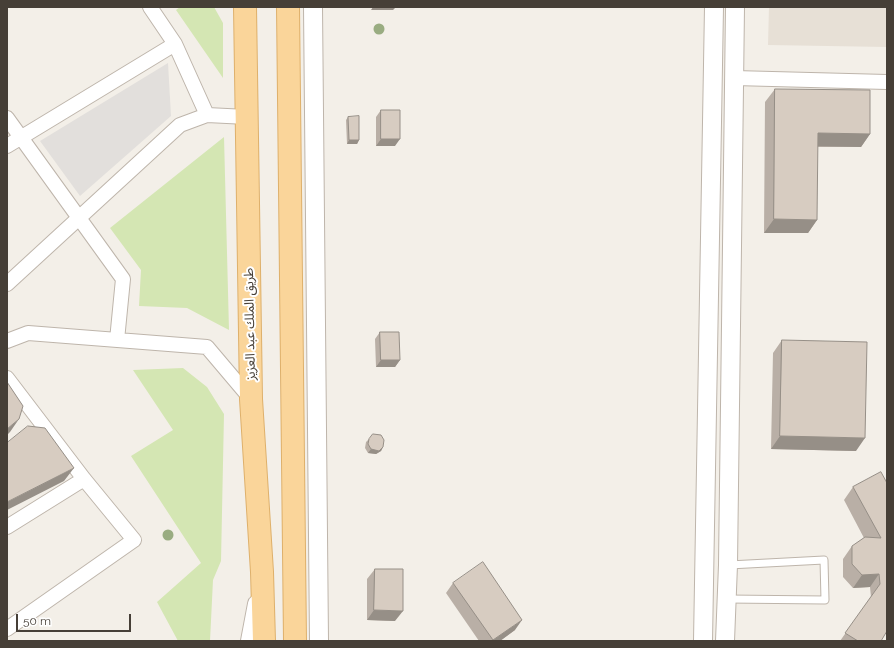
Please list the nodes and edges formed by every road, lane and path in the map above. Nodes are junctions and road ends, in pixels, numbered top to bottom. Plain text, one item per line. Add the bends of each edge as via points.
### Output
1 (150, 7) edge
2 (245, 7) edge
3 (288, 7) edge
4 (312, 7) edge
5 (714, 7) edge
6 (735, 7) edge
7 (175, 44) junction
8 (734, 78) junction
9 (887, 82) edge
10 (207, 115) junction
11 (246, 117) junction
12 (7, 118) edge
13 (21, 137) junction
14 (7, 146) edge
15 (79, 218) junction
16 (7, 284) edge
17 (117, 340) junction
18 (7, 341) edge
19 (7, 378) edge
20 (251, 399) junction
21 (84, 479) junction
22 (7, 527) edge
23 (728, 565) junction
24 (262, 572) junction
25 (727, 599) junction
26 (7, 630) edge
27 (250, 641) edge
28 (264, 641) edge
29 (295, 641) edge
30 (319, 641) edge
31 (703, 641) edge
32 (725, 641) edge

1 - 7 street
2 - 11 main road, طريق الملك عبد العزيز
3 - 29 main road
4 - 30 street
5 - 31 street
6 - 8 street
7 - 10 street
7 - 13 street
8 - 9 street
8 - 23 street
10 - 11 street
10 - 15 street via 180,125
11 - 20 main road, طريق الملك عبد العزيز
12 - 13 street
13 - 14 street
13 - 15 street
15 - 16 street
15 - 17 street via 123,279
17 - 18 street via 28,333
17 - 20 street via 207,347
19 - 21 street
20 - 24 main road, طريق الملك عبد العزيز
21 - 22 street
21 - 26 street via 134,540
23 - 25 street
23 - 25 lane via 824,560 825,600
24 - 27 street
24 - 28 main road, طريق الملك عبد العزيز
25 - 32 street

